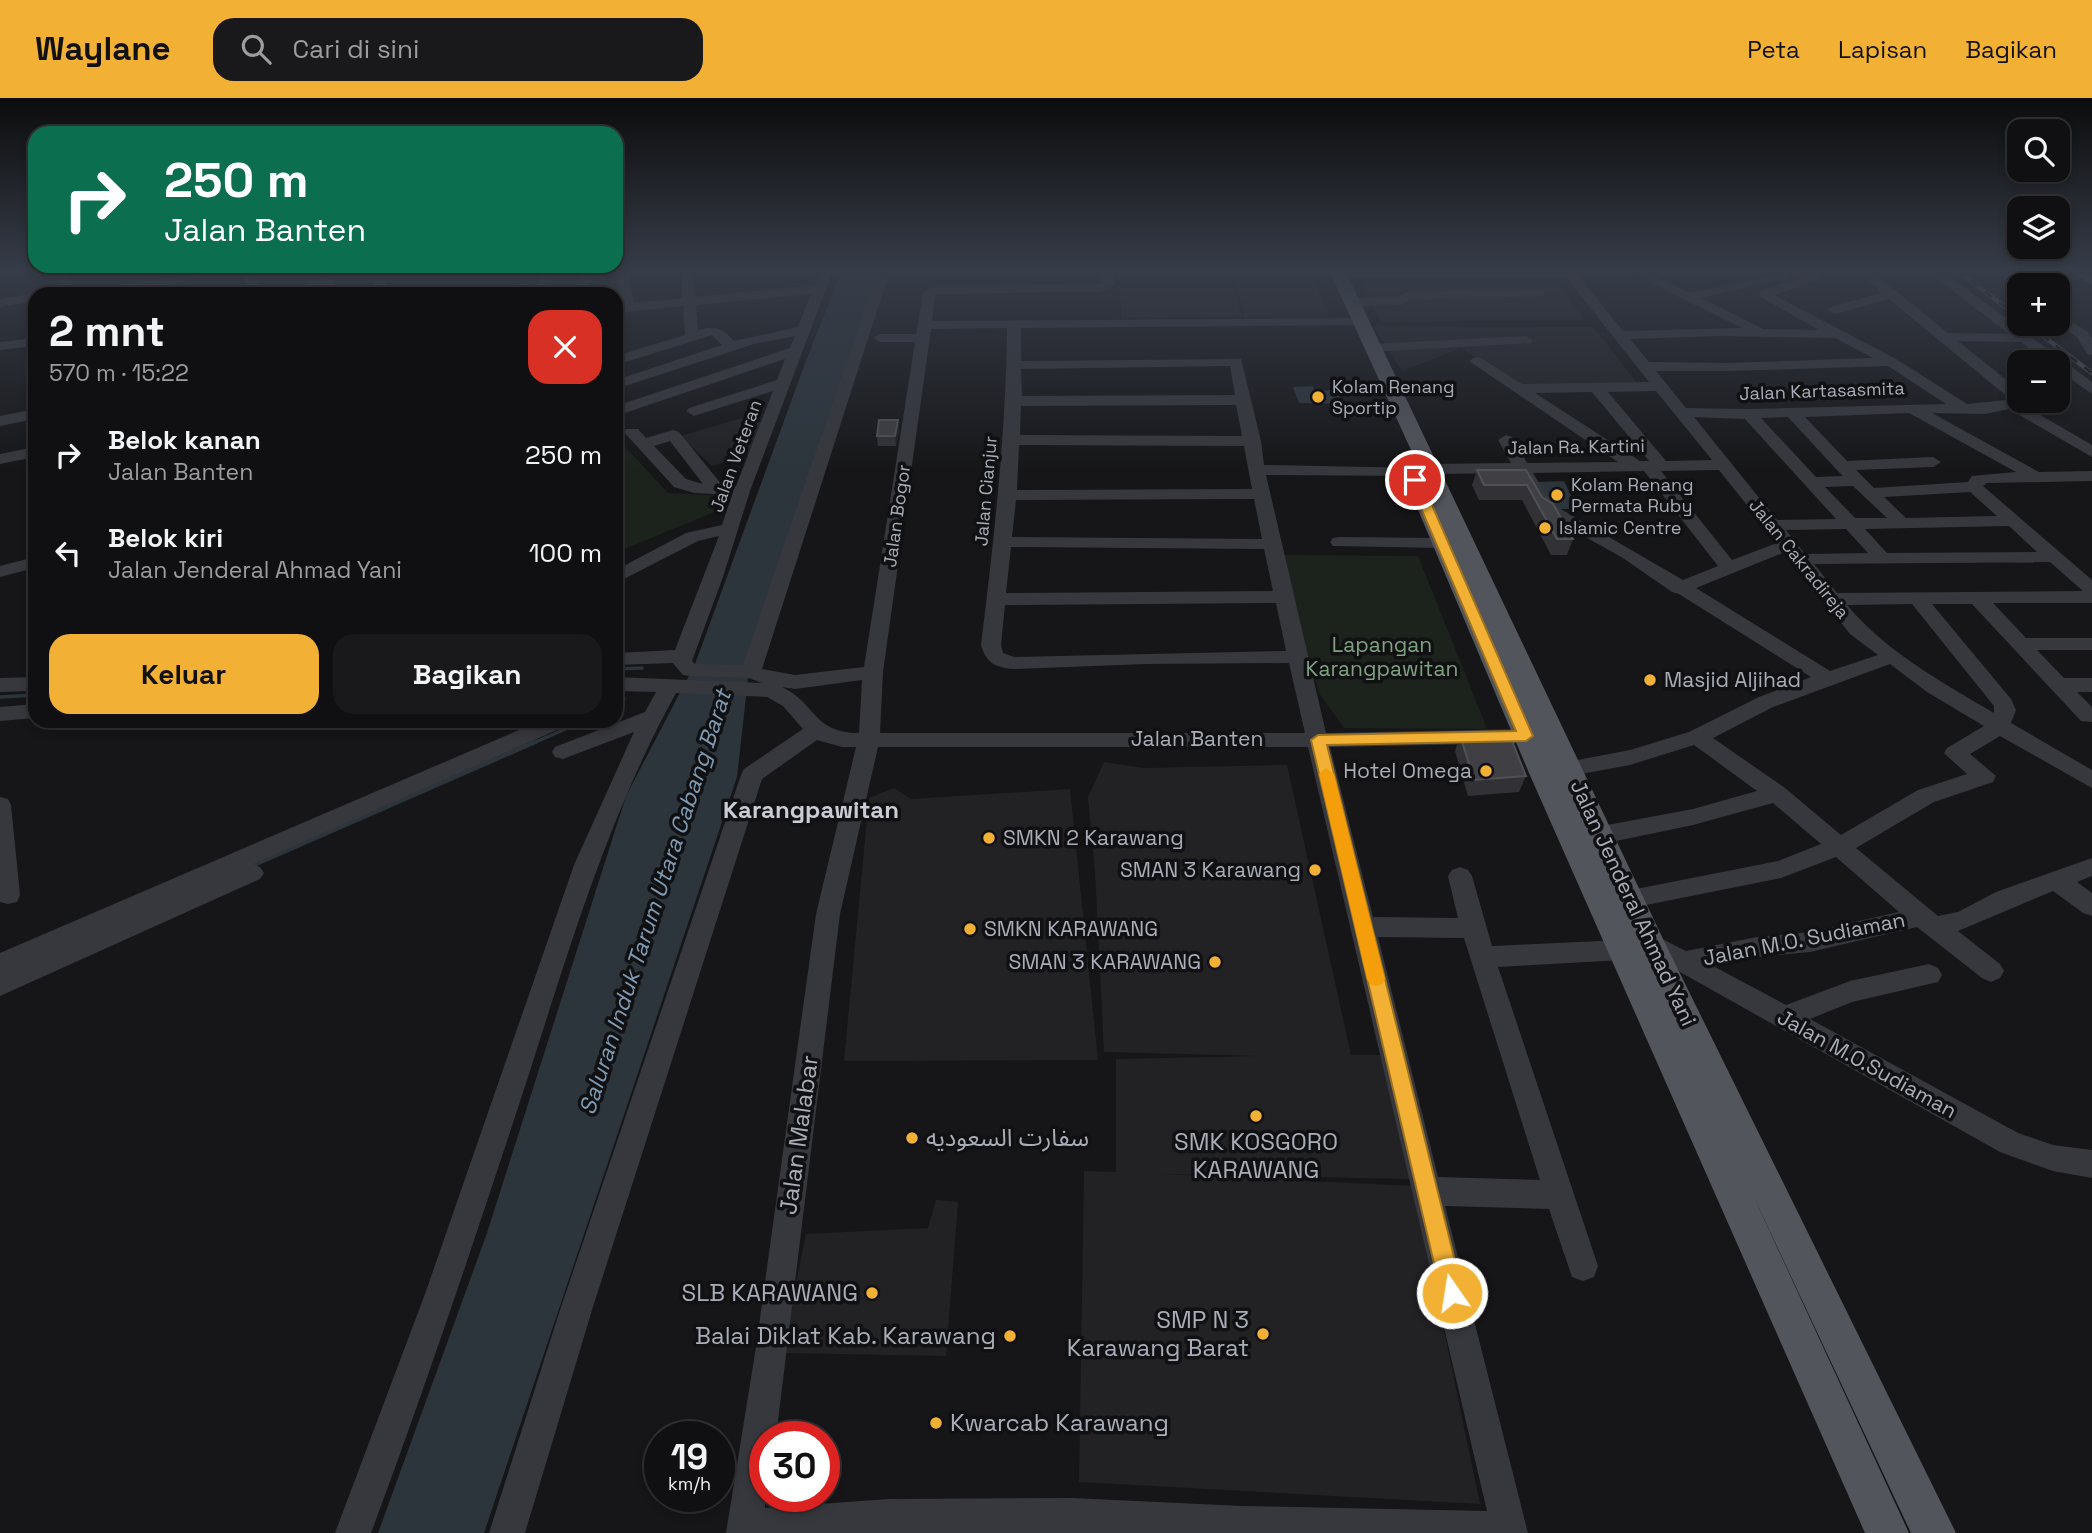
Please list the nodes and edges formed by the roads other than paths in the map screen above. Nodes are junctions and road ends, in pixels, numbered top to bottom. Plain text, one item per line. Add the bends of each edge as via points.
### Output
1 (692, 337) edge
2 (722, 337) edge
3 (763, 337) edge
4 (801, 337) edge
5 (862, 337) edge
6 (886, 337) edge
7 (922, 337) edge
8 (1014, 337) edge
9 (1360, 337) edge
10 (1364, 337) edge
11 (1621, 337) edge
12 (1844, 337) edge
13 (1944, 337) joint
14 (880, 338) dead end
15 (2026, 338) joint
16 (1526, 340) dead end
17 (28, 343) edge
18 (0, 346) edge
19 (730, 346) junction
20 (1372, 348) junction
21 (2041, 350) edge
22 (796, 351) junction
23 (623, 359) edge
24 (1476, 361) dead end
25 (1891, 362) junction
26 (1013, 365) junction
27 (1644, 366) junction
28 (2070, 373) edge
29 (2077, 378) junction
30 (2070, 379) edge
31 (623, 383) edge
32 (783, 383) junction
33 (1659, 386) junction
34 (1596, 387) junction
35 (1520, 389) junction
36 (2092, 389) edge
37 (2007, 392) edge
38 (1244, 400) junction
39 (1014, 401) junction
40 (2007, 403) edge
41 (1912, 408) junction
42 (623, 409) edge
43 (1964, 409) junction
44 (694, 411) dead end
45 (1681, 411) junction
46 (1793, 413) junction
47 (2035, 413) edge
48 (1749, 414) junction
49 (28, 415) edge
50 (0, 421) edge
51 (2, 438) dead end
52 (1012, 440) junction
53 (1506, 440) dead end
54 (1253, 441) junction
55 (2092, 452) edge
56 (28, 453) edge
57 (1, 459) edge
58 (1933, 461) dead end
59 (1723, 465) junction
60 (1649, 466) junction
61 (1842, 466) junction
62 (1523, 468) junction
63 (1258, 470) junction
64 (1421, 470) junction
65 (2092, 476) edge
66 (2037, 478) junction
67 (1811, 482) junction
68 (1862, 487) junction
69 (1974, 487) junction
70 (716, 490) junction
71 (742, 491) junction
72 (1261, 494) junction
73 (1008, 495) junction
74 (2014, 521) junction
75 (1849, 523) junction
76 (1900, 523) junction
77 (1773, 525) junction
78 (730, 527) junction
79 (1003, 542) junction
80 (1339, 542) dead end
81 (1442, 543) junction
82 (1273, 544) junction
83 (1793, 552) junction
84 (2054, 557) junction
85 (1883, 559) junction
86 (28, 564) edge
87 (1728, 567) junction
88 (0, 572) edge
89 (623, 573) edge
90 (1679, 588) junction
91 (2092, 590) edge
92 (1285, 597) junction
93 (2092, 597) edge
94 (996, 599) junction
95 (1830, 599) junction
96 (1978, 599) junction
97 (1919, 600) junction
98 (2020, 644) junction
99 (2092, 644) edge
100 (1297, 657) junction
101 (1891, 657) junction
102 (623, 661) edge
103 (873, 672) junction
104 (681, 674) junction
105 (1826, 678) junction
106 (751, 679) junction
107 (643, 683) junction
108 (28, 684) edge
109 (623, 684) edge
110 (0, 685) edge
111 (2060, 685) junction
112 (2092, 685) edge
113 (623, 693) edge
114 (28, 712) edge
115 (0, 714) edge
116 (2088, 716) dead end
117 (651, 717) junction
118 (1998, 727) junction
119 (543, 728) edge
120 (816, 730) junction
121 (1526, 736) junction
122 (1697, 737) junction
123 (869, 739) junction
124 (1318, 740) junction
125 (563, 752) dead end
126 (1570, 768) junction
127 (2092, 780) edge
128 (1777, 794) junction
129 (0, 804) edge
130 (1602, 835) junction
131 (1841, 846) junction
132 (2092, 867) edge
133 (252, 873) dead end
134 (1460, 876) dead end
135 (2057, 881) junction
136 (8, 895) dead end
137 (1631, 899) junction
138 (2092, 906) edge
139 (1929, 921) junction
140 (1363, 927) junction
141 (1473, 928) junction
142 (1637, 946) junction
143 (1484, 957) junction
144 (1685, 961) junction
145 (0, 964) edge
146 (1991, 971) dead end
147 (1928, 975) dead end
148 (0, 985) edge
149 (1782, 1018) junction
150 (2092, 1164) edge
151 (1427, 1191) junction
152 (1560, 1195) junction
153 (1583, 1266) dead end
154 (1101, 1525) edge
155 (744, 1530) edge
156 (1509, 1531) edge
157 (354, 1533) edge
158 (507, 1533) edge
159 (1887, 1533) edge
160 (1934, 1533) edge

1 - 23 street
2 - 19 street
3 - 19 street
4 - 22 street, Jalan Veteran
5 - 106 street
6 - 14 street
7 - 103 street, Jalan Bogor
8 - 26 street, Jalan Cianjur
9 - 64 main road, Jalan Jenderal Ahmad Yani
10 - 20 main road, Jalan Jenderal Ahmad Yani
11 - 27 street, Jalan Cakradireja
12 - 25 street
13 - 15 street
13 - 37 street
15 - 21 street
16 - 20 street
17 - 18 street
19 - 31 street
20 - 64 main road, Jalan Jenderal Ahmad Yani
22 - 32 street, Jalan Veteran
22 - 42 street
24 - 35 street
25 - 27 street, Jalan Kartasasmita
25 - 43 street
26 - 38 street via 1236,362
26 - 39 street, Jalan Cianjur
27 - 33 street, Jalan Cakradireja
28 - 29 street
29 - 30 street
29 - 36 street
32 - 44 street
32 - 71 street, Jalan Veteran
33 - 34 street
33 - 45 street, Jalan Cakradireja
34 - 35 street
34 - 60 street
35 - 60 street
38 - 39 street
38 - 54 street
39 - 52 street, Jalan Cianjur
40 - 43 street
41 - 43 street, Jalan Kartasasmita
41 - 46 street, Jalan Kartasasmita
41 - 66 street
45 - 48 street, Jalan Kartasasmita
45 - 59 street, Jalan Cakradireja
46 - 48 street, Jalan Kartasasmita
46 - 61 street
47 - 55 street
48 - 67 street
49 - 50 street
51 - 57 street
52 - 54 street
52 - 73 street, Jalan Cianjur
53 - 62 street
54 - 63 street
56 - 57 street
58 - 61 street
59 - 60 street, Jalan Ra. Kartini
59 - 77 street, Jalan Cakradireja
60 - 62 street, Jalan Ra. Kartini
60 - 87 street
61 - 68 street
62 - 64 street, Jalan Ra. Kartini
62 - 90 street via 1545,507
63 - 64 street
63 - 72 street
64 - 81 main road, Jalan Jenderal Ahmad Yani
64 - 126 main road, Jalan Jenderal Ahmad Yani
65 - 66 street
66 - 69 street via 1983,478
67 - 68 street
67 - 75 street
68 - 69 street
68 - 76 street
69 - 74 street
70 - 70 street via 680,483 637,438 673,435
70 - 71 street
71 - 78 street, Jalan Veteran
72 - 73 street
72 - 82 street
73 - 79 street, Jalan Cianjur
74 - 76 street
74 - 84 street
75 - 76 street
75 - 77 street
75 - 85 street
77 - 83 street, Jalan Cakradireja
78 - 89 street via 692,537
78 - 104 street, Jalan Veteran
79 - 82 street
79 - 94 street, Jalan Cianjur
80 - 81 street
81 - 121 main road, Jalan Jenderal Ahmad Yani
82 - 92 street
83 - 85 street
83 - 87 street
83 - 95 street, Jalan Cakradireja
84 - 85 street
84 - 91 street
86 - 88 street
87 - 90 street
90 - 105 street
92 - 94 street
92 - 100 street
93 - 96 street
94 - 100 street, Jalan Cianjur via 991,645 997,660
95 - 97 street
95 - 101 street, Jalan Cakradireja via 1857,630
96 - 97 street
96 - 98 street
97 - 118 street via 2004,704 2004,719
98 - 99 street
98 - 111 street
100 - 124 street
101 - 105 street
101 - 118 street, Jalan Cakradireja
102 - 104 street
103 - 106 street via 795,682
103 - 123 street, Jalan Bogor
104 - 106 street
104 - 107 street
104 - 117 street
105 - 122 street
106 - 120 street via 785,697
107 - 109 street
107 - 113 street
108 - 110 street
111 - 112 street
111 - 116 street
114 - 115 street
117 - 125 street
117 - 157 street via 564,926 453,1259
118 - 127 street, Jalan Cakradireja
118 - 131 street via 1955,753 1984,777 1926,796
119 - 145 street
120 - 123 street, Jalan Banten via 827,737
120 - 158 street via 752,775
121 - 124 street, Jalan Banten
121 - 142 main road, Jalan Jenderal Ahmad Yani
122 - 126 street via 1630,757
122 - 128 street
123 - 124 street, Jalan Banten
123 - 155 street, Jalan Malabar via 828,914
124 - 140 street
126 - 130 main road, Jalan Jenderal Ahmad Yani
128 - 130 street
128 - 131 street
129 - 136 street
130 - 137 main road, Jalan Jenderal Ahmad Yani
131 - 137 street via 1781,869
131 - 139 street
132 - 135 street, Jalan M.O. Sudiaman
133 - 148 street
134 - 141 street
135 - 138 street
135 - 139 street, Jalan M.O. Sudiaman via 2005,899 1964,920
137 - 142 main road, Jalan Jenderal Ahmad Yani
139 - 144 street, Jalan M.O. Sudiaman
139 - 146 street
140 - 141 street
140 - 151 street
141 - 143 street
142 - 143 street
142 - 144 street, Jalan M.O.Sudiaman
142 - 159 main road, Jalan Jenderal Ahmad Yani
142 - 160 main road, Jalan Jenderal Ahmad Yani
143 - 152 street
144 - 149 street, Jalan M.O.Sudiaman
147 - 149 street via 1850,992
149 - 150 street, Jalan M.O.Sudiaman via 2010,1143 2053,1158
151 - 152 street
151 - 156 street
152 - 153 street
154 - 155 street via 890,1517
154 - 156 street

